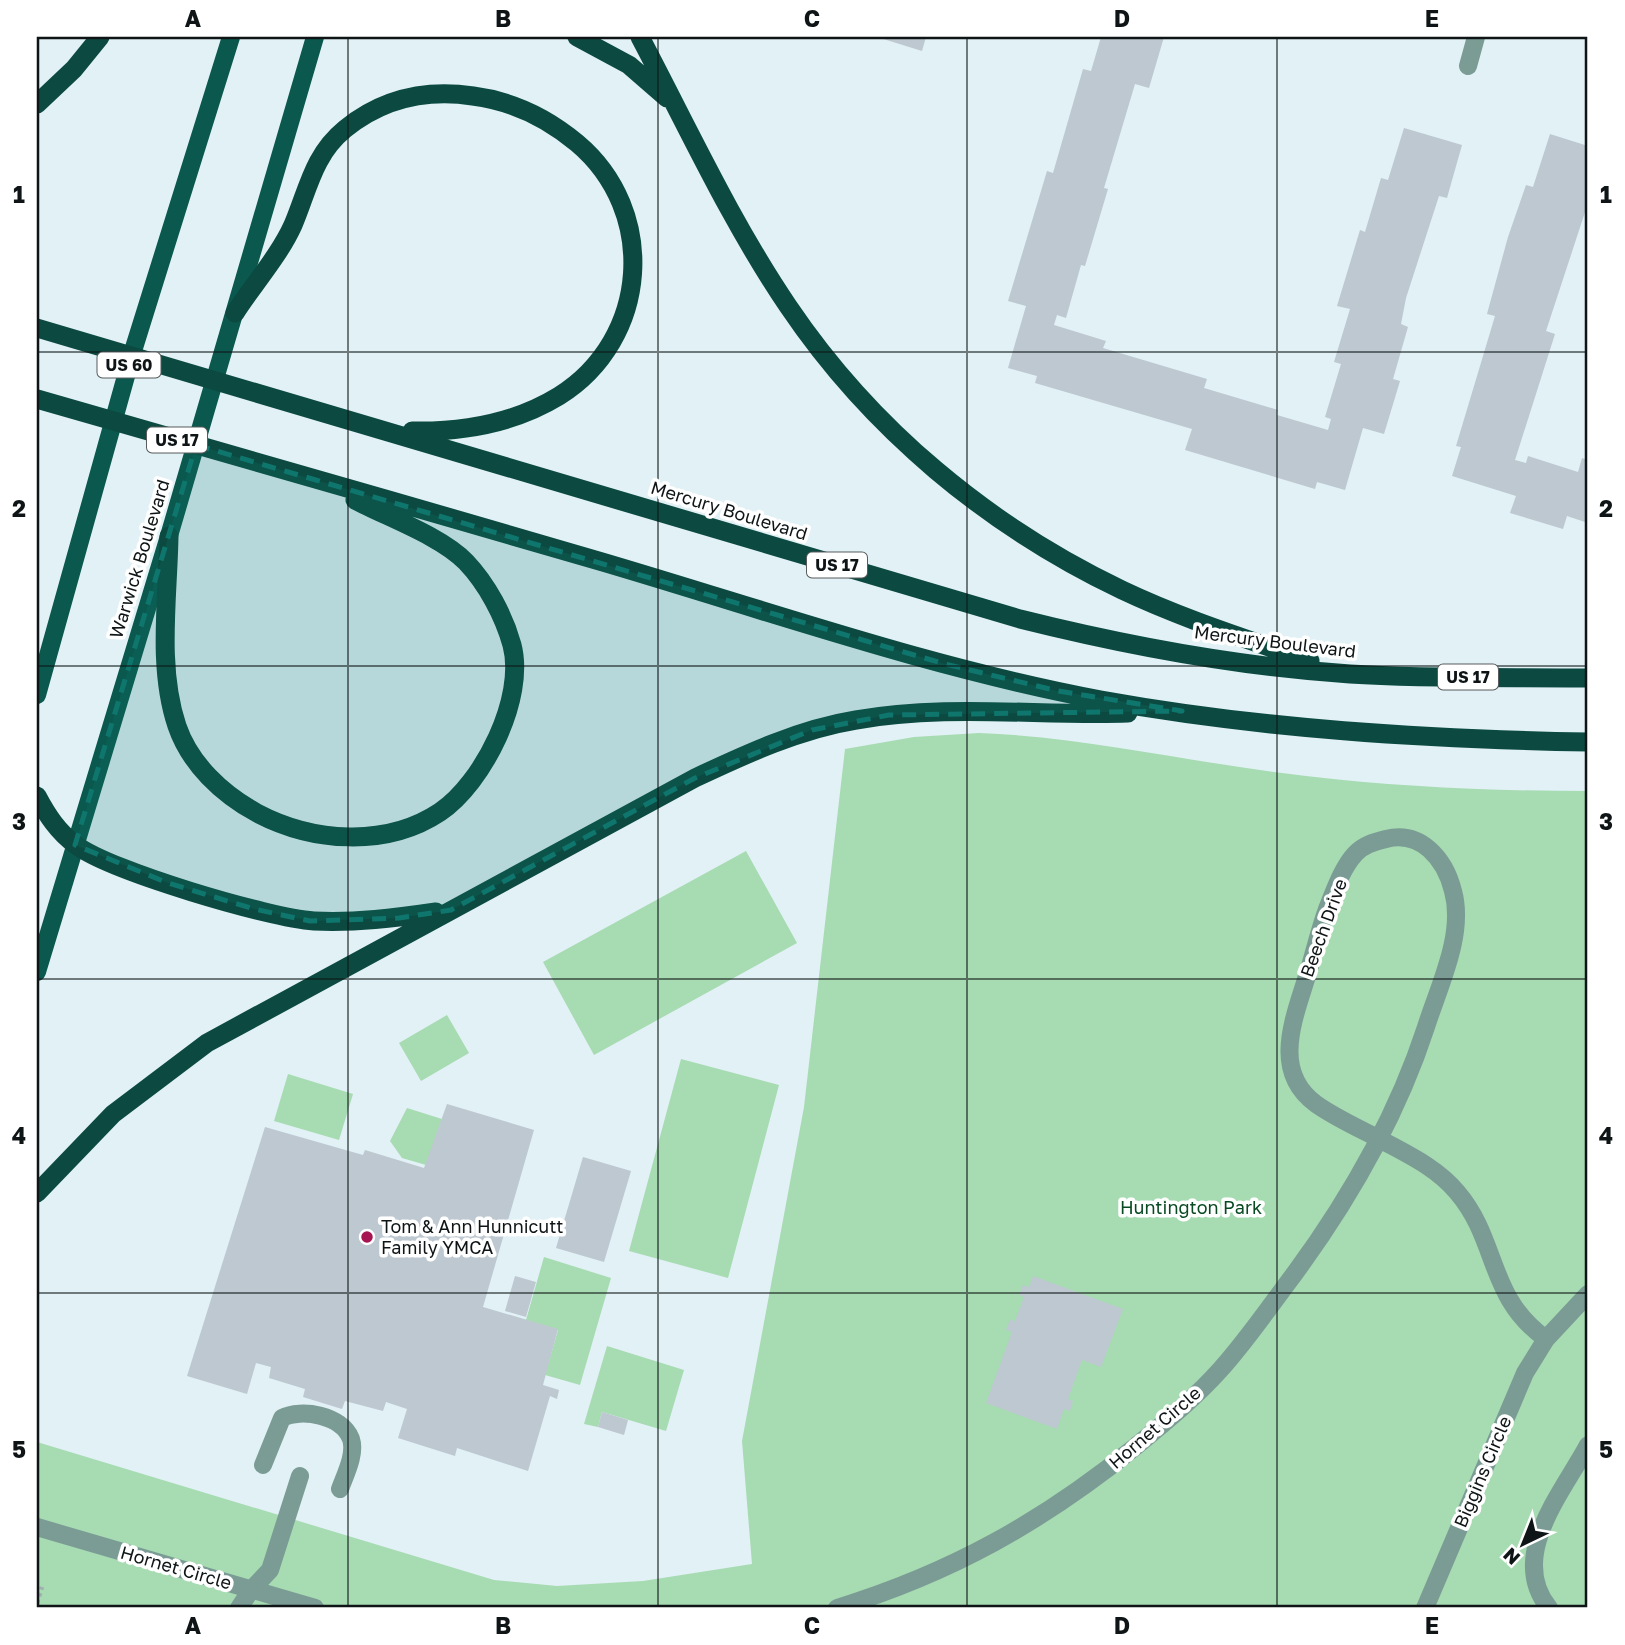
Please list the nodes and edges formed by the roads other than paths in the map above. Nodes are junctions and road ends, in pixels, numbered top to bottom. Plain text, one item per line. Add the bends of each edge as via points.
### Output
1 (100, 37) edge
2 (231, 37) edge
3 (315, 37) edge
4 (577, 37) edge
5 (640, 37) edge
6 (1476, 37) edge
7 (1468, 65) dead end
8 (37, 104) edge
9 (676, 105) junction
10 (235, 313) junction
11 (37, 328) edge
12 (37, 399) edge
13 (386, 430) junction
14 (317, 480) junction
15 (169, 536) junction
16 (1348, 674) junction
17 (1588, 678) edge
18 (37, 695) edge
19 (1182, 711) junction
20 (1588, 742) edge
21 (37, 796) edge
22 (75, 845) junction
23 (451, 910) junction
24 (37, 972) edge
25 (1380, 1139) junction
26 (37, 1193) edge
27 (1588, 1294) edge
28 (1546, 1339) junction
29 (1588, 1445) edge
30 (263, 1465) dead end
31 (300, 1476) dead end
32 (340, 1489) dead end
33 (37, 1527) edge
34 (251, 1590) junction
35 (239, 1608) edge
36 (315, 1608) edge
37 (836, 1608) edge
38 (1425, 1608) edge
39 (1549, 1608) edge

1 - 8 highway
2 - 18 main road, US 60 via 133,351
3 - 10 main road, Warwick Boulevard
4 - 9 highway via 629,65
5 - 9 highway
6 - 7 street
9 - 16 highway via 752,247 813,342 862,400 942,476 1027,538 1113,585 1210,626
10 - 13 highway via 292,226 315,164 341,132 362,116 418,95 452,93 491,98 535,114 561,130 609,177 625,208 634,241 629,299 607,345 593,365 559,396 513,418 480,427
10 - 15 main road, Warwick Boulevard
11 - 13 highway, Mercury Boulevard / US 17
12 - 14 highway, US 17
13 - 16 highway, Mercury Boulevard / US 17 via 1020,619 1125,642
14 - 15 highway via 464,560 490,595 513,646 506,716 491,752 459,796 439,813 412,826 350,837 293,829 243,806 202,770 177,726 166,679
14 - 19 highway, US 17 via 945,664 1070,694
15 - 22 main road, Warwick Boulevard
16 - 17 highway, Mercury Boulevard / US 17
19 - 20 highway, US 17 via 1349,733
19 - 23 highway via 889,715 812,730 695,778
21 - 22 highway via 58,830
22 - 23 highway via 169,883 310,921 357,922
22 - 24 main road, Warwick Boulevard
23 - 26 highway via 207,1043 113,1114
25 - 25 street, Beech Drive via 1419,1047 1456,922 1454,892 1442,865 1424,843 1393,837 1369,843 1354,854 1336,887 1288,1046 1290,1068 1315,1104
25 - 28 street, Beech Drive via 1433,1169 1456,1189 1474,1214 1502,1290 1515,1311
25 - 37 street, Hornet Circle via 1321,1238 1255,1327 1175,1414 1034,1522 970,1557 887,1593
27 - 28 street
28 - 38 street, Biggins Circle via 1525,1373
29 - 39 street via 1538,1535 1531,1563 1539,1597
30 - 32 street via 282,1418 294,1412 321,1417 342,1427 351,1440
31 - 34 street via 270,1570
33 - 34 street, Hornet Circle
34 - 35 street
34 - 36 street, Hornet Circle

